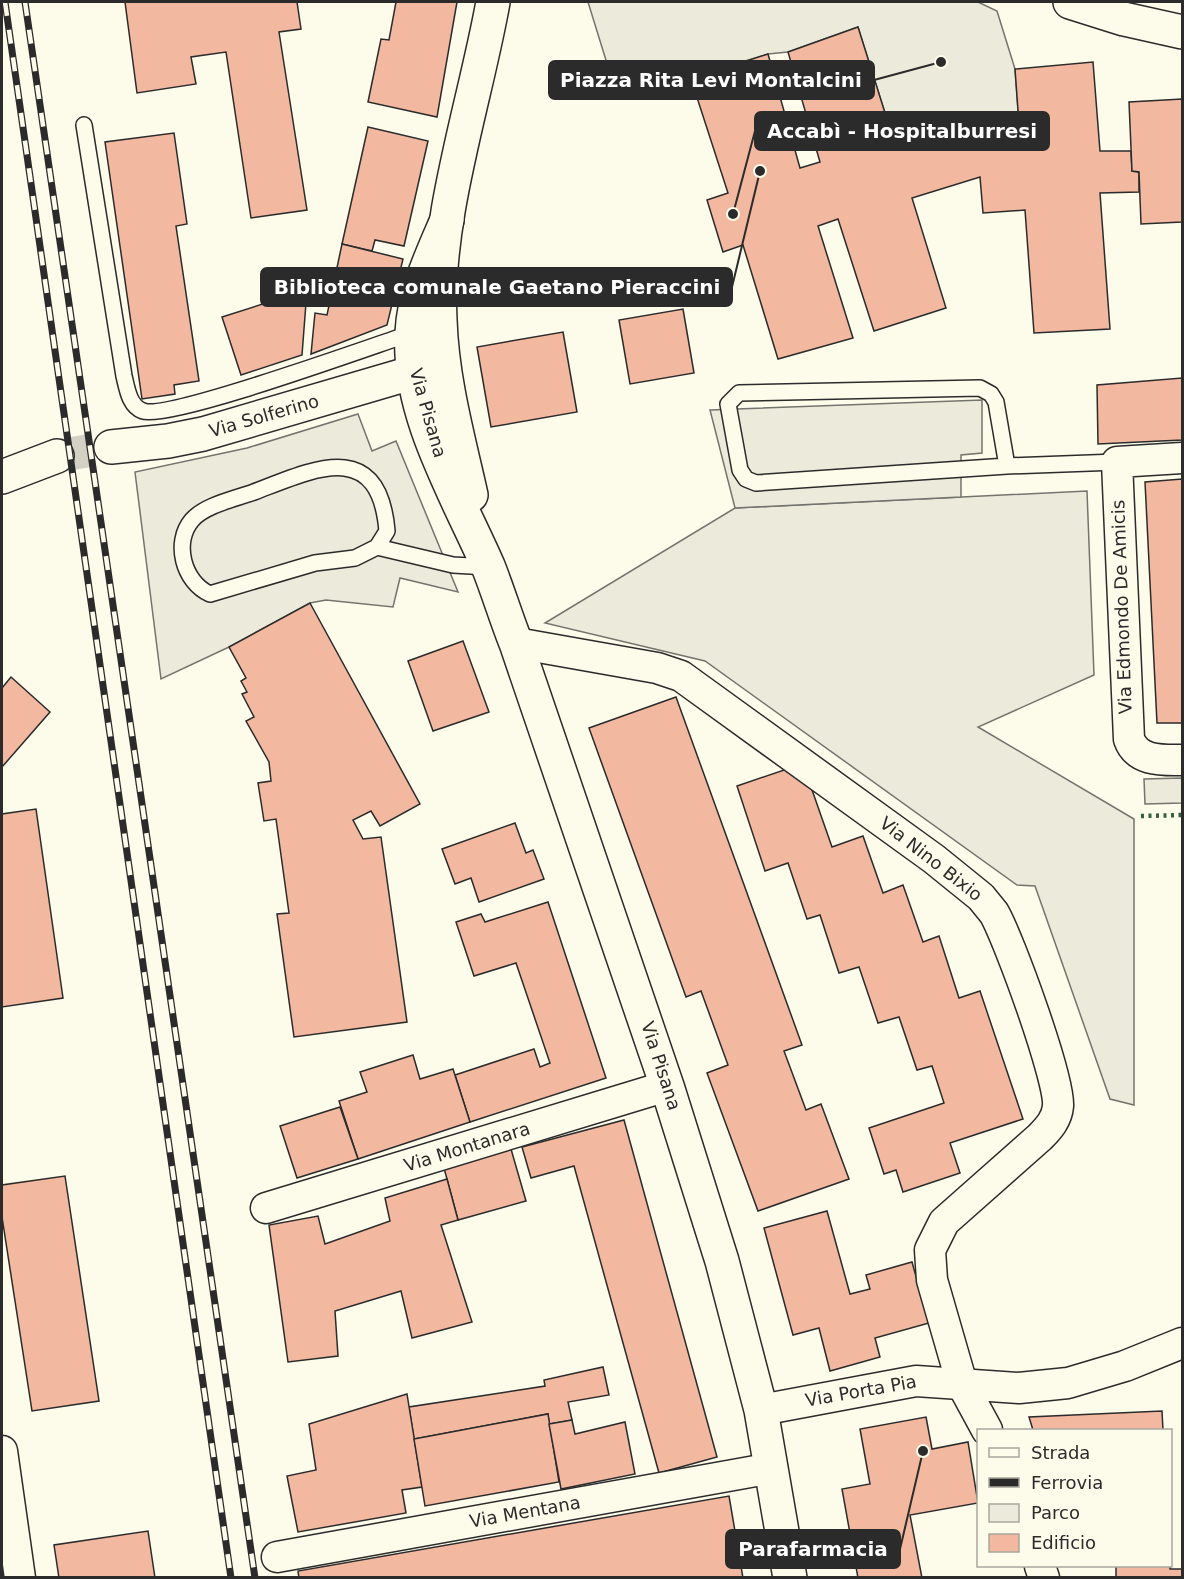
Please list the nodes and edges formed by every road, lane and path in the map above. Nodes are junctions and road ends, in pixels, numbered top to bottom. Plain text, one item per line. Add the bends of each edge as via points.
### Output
1 (493, 2) edge
2 (1070, 2) edge
3 (1125, 10) edge
4 (1182, 32) edge
5 (84, 125) dead end
6 (447, 220) junction
7 (412, 333) junction
8 (414, 372) junction
9 (111, 447) tunnel mouth
10 (57, 456) tunnel mouth
11 (1182, 458) edge
12 (1117, 462) junction
13 (464, 463) junction
14 (1007, 466) junction
15 (2, 477) edge
16 (377, 547) junction
17 (488, 567) junction
18 (516, 643) junction
19 (1182, 760) edge
20 (668, 1086) junction
21 (266, 1208) dead end
22 (1182, 1343) edge
23 (962, 1384) junction
24 (760, 1410) junction
25 (986, 1429) edge
26 (2, 1450) edge
27 (772, 1467) junction
28 (278, 1557) dead end
29 (20, 1578) edge
30 (790, 1578) edge

1 - 6 main road, Via Pisana
2 - 3 main road
3 - 4 main road
5 - 7 lane via 124,376 131,400 139,409 152,412 222,396
6 - 7 main road, Via Pisana via 419,289
6 - 13 main road, Via Pisana via 440,328
7 - 8 main road, Via Pisana
8 - 9 main road, Via Solferino via 185,438
8 - 13 main road via 423,371 426,376
8 - 17 main road, Via Pisana via 443,467
10 - 15 main road
11 - 12 street
12 - 14 lane
12 - 19 street, Via Edmondo De Amicis via 1129,739 1135,750 1150,758
13 - 17 main road, Via Pisana
14 - 14 lane via 996,402 980,388 739,393 728,404 740,470 746,479 756,483
16 - 16 lane via 387,531 378,497 365,476 350,468 334,466 279,482 205,511 190,522 182,544 190,575 210,594 315,563 355,558
16 - 17 lane via 453,565
17 - 18 main road, Via Pisana
18 - 20 main road, Via Pisana
18 - 23 street, Via Nino Bixio via 657,668 681,676 934,859 981,897 994,913 1053,1074 1058,1107 1053,1123 1040,1137 950,1216 932,1242 932,1280
20 - 21 street, Via Montanara
20 - 24 main road, Via Pisana via 729,1283
22 - 23 street, Via Porta Pia via 1068,1383 1018,1388
23 - 24 street, Via Porta Pia via 935,1380 904,1382
23 - 25 street, Via Nino Bixio
24 - 27 main road, Via Pisana
26 - 29 street
27 - 28 street, Via Mentana
27 - 30 main road, Via Pisana

